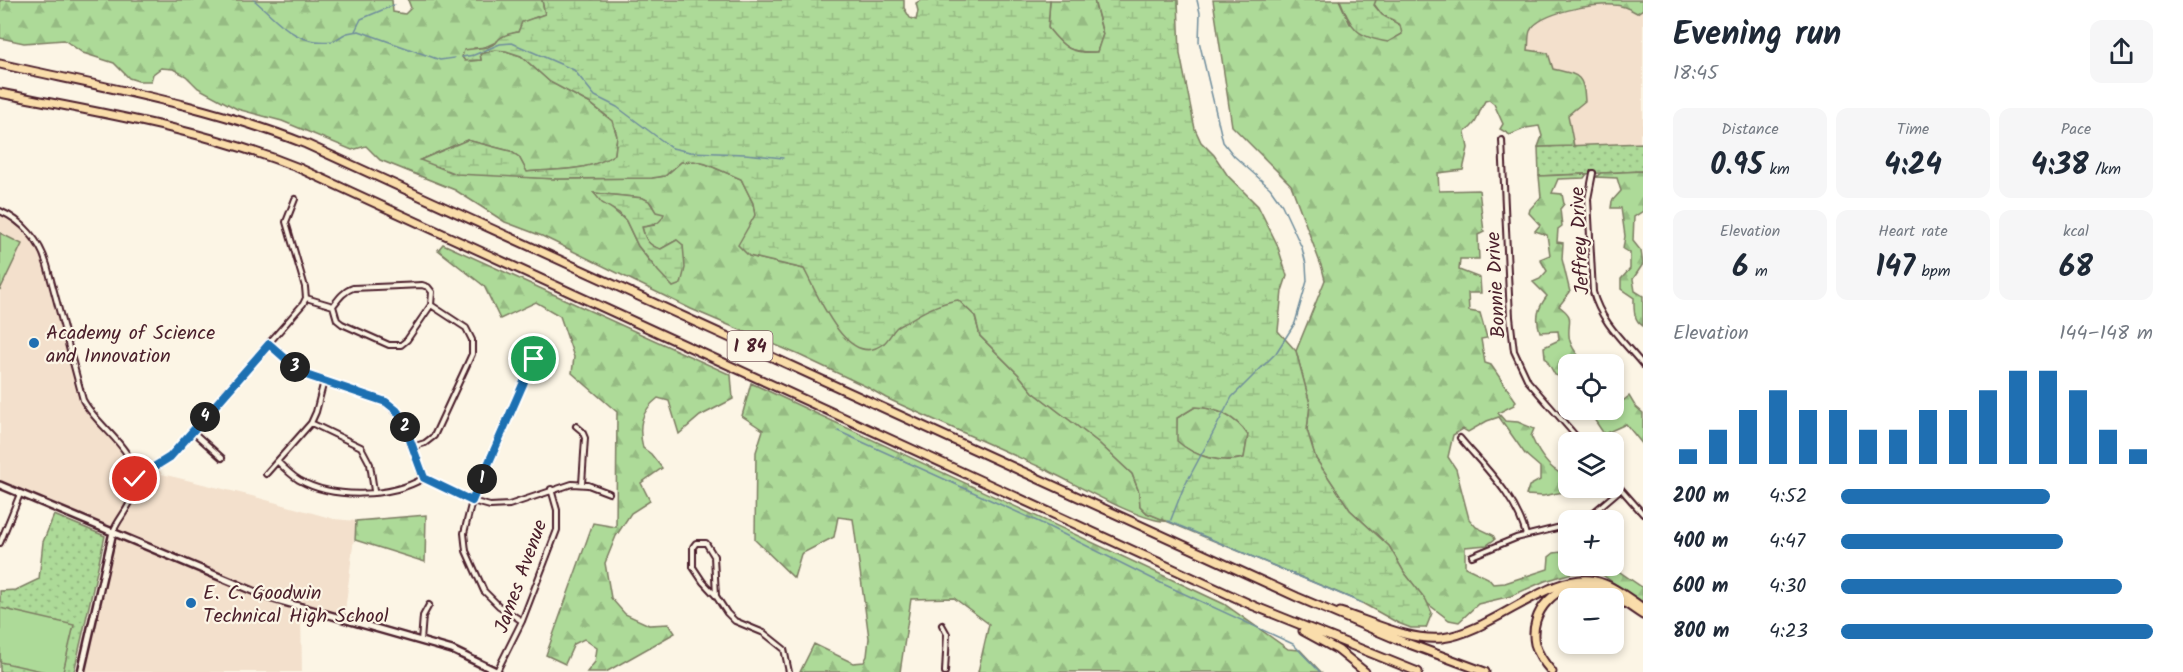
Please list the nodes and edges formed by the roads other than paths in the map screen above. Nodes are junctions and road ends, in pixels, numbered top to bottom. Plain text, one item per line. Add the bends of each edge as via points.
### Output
1 (0, 64) edge
2 (0, 93) edge
3 (1502, 140) dead end
4 (1593, 173) dead end
5 (295, 199) dead end
6 (0, 211) edge
7 (306, 298) junction
8 (431, 305) junction
9 (333, 306) junction
10 (269, 344) junction
11 (534, 359) dead end
12 (1643, 365) edge
13 (324, 381) junction
14 (311, 423) junction
15 (576, 426) dead end
16 (192, 431) junction
17 (1572, 432) edge
18 (1460, 438) dead end
19 (412, 447) junction
20 (222, 458) dead end
21 (278, 462) junction
22 (135, 473) junction
23 (266, 474) dead end
24 (424, 478) junction
25 (582, 484) junction
26 (0, 485) edge
27 (551, 489) junction
28 (374, 491) junction
29 (1624, 492) edge
30 (609, 493) dead end
31 (21, 494) junction
32 (1610, 498) edge
33 (472, 501) junction
34 (1596, 510) edge
35 (1643, 514) edge
36 (1558, 528) edge
37 (113, 532) junction
38 (1526, 535) junction
39 (0, 543) edge
40 (1472, 556) dead end
41 (716, 596) junction
42 (429, 605) dead end
43 (1316, 606) junction
44 (1643, 608) edge
45 (1643, 615) edge
46 (522, 621) junction
47 (1289, 621) junction
48 (942, 626) dead end
49 (422, 641) junction
50 (81, 672) edge
51 (498, 672) edge
52 (789, 672) edge
53 (945, 672) edge
54 (1365, 672) edge
55 (1418, 672) edge
56 (1485, 672) edge
57 (1552, 672) edge

1 - 43 highway, I 84 via 208,111 319,149
2 - 47 highway, I 84 via 174,127 293,165
3 - 17 street, Bonnie Drive via 1514,351 1528,381
4 - 12 street, Jeffrey Drive via 1588,199 1593,292 1608,323
5 - 7 street via 286,222
6 - 22 street via 22,225 41,248 84,400 126,450
7 - 9 street
7 - 10 street
8 - 9 street via 432,292 422,285 353,288
8 - 9 street via 400,345 389,345 342,324
8 - 19 street via 466,328 472,340 472,354 434,436
10 - 13 street via 303,374
10 - 16 street
11 - 33 street
13 - 14 street
13 - 19 street via 386,402 402,418
14 - 21 street
14 - 28 street via 361,447 370,464
15 - 25 street via 585,438
16 - 20 street
16 - 22 street via 163,463
18 - 38 street via 1509,498
19 - 24 street
21 - 23 street
21 - 28 street via 297,479 314,487 342,494
22 - 37 street via 131,499
24 - 28 street via 401,488
24 - 33 street
25 - 27 street
25 - 30 street
26 - 31 main road
27 - 33 street via 501,506
27 - 46 street, James Avenue via 557,530
29 - 35 street
31 - 37 main road
31 - 39 street
32 - 34 street
33 - 46 street via 464,533 466,551 484,591
36 - 38 street
37 - 49 main road via 280,601
37 - 50 main road
38 - 40 street
41 - 41 street via 712,550 706,543 696,543 693,567
41 - 52 street via 735,621 764,633 784,649
42 - 49 street via 423,616
43 - 44 highway via 1409,635 1431,638 1467,632 1577,579 1602,582
43 - 56 highway, I 84
45 - 57 highway via 1593,586 1559,591 1542,608 1535,627 1537,650
46 - 51 street, James Avenue
47 - 54 highway via 1338,650
47 - 55 highway, I 84
48 - 53 street via 947,634
49 - 51 main road via 460,653

